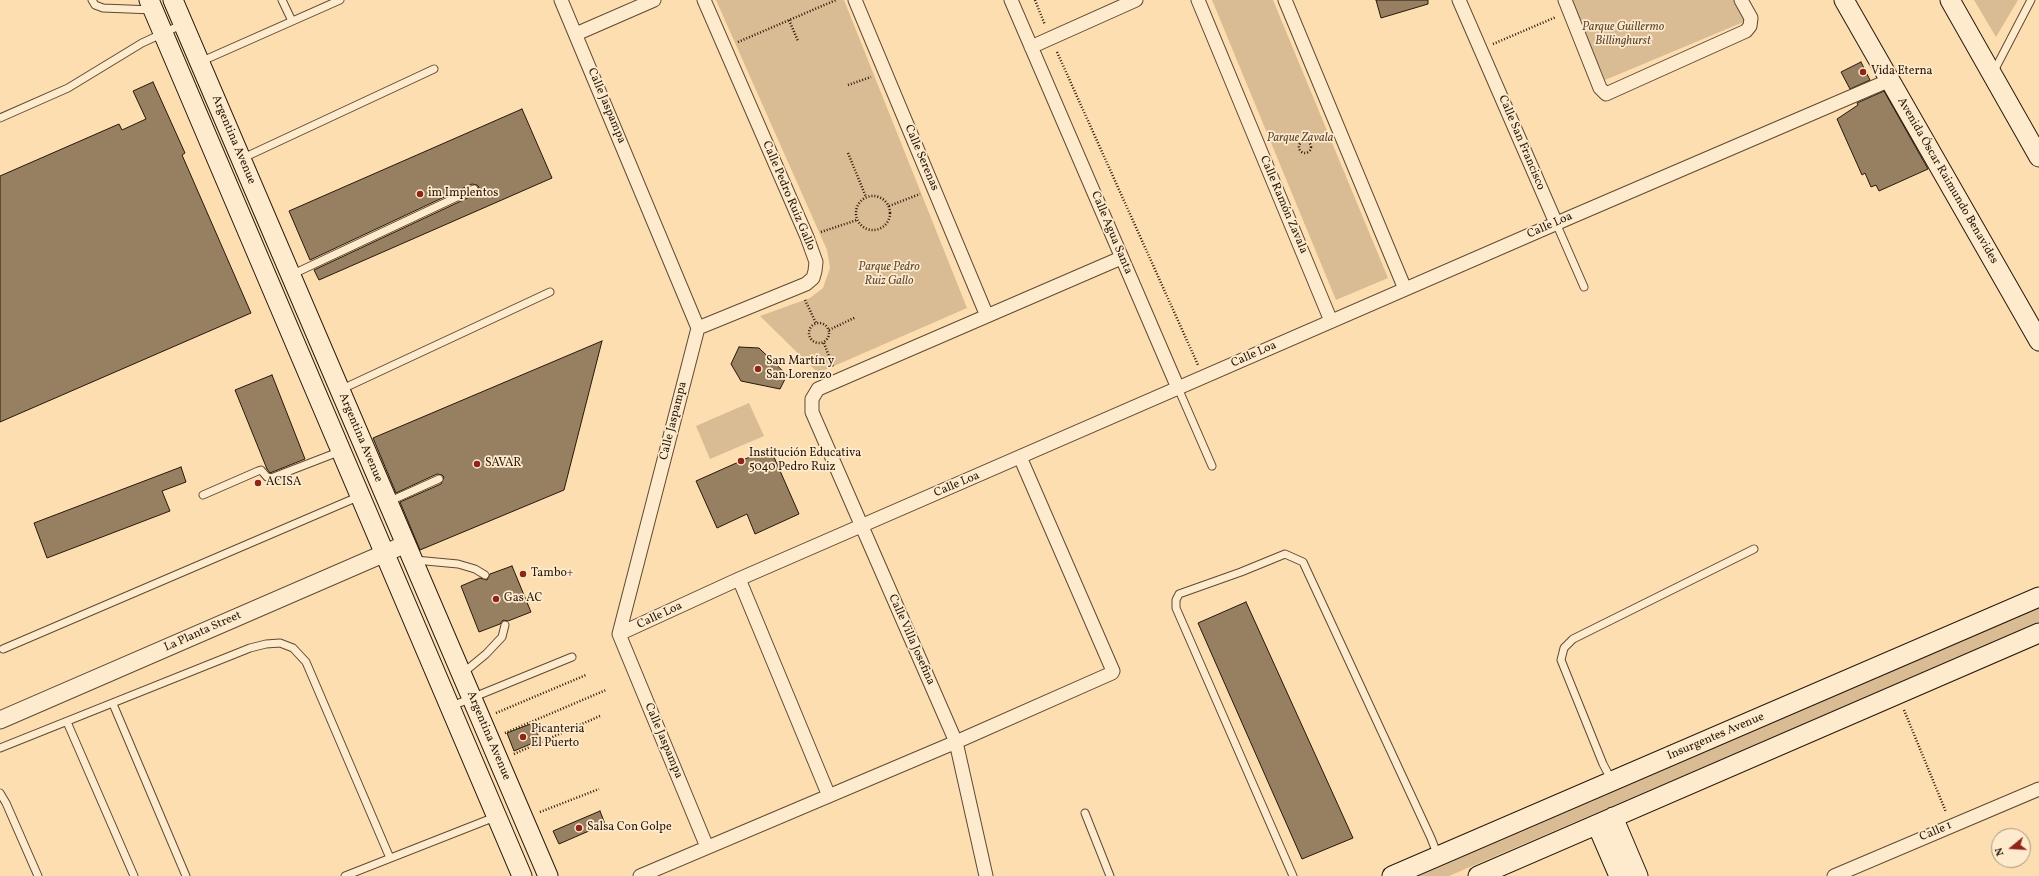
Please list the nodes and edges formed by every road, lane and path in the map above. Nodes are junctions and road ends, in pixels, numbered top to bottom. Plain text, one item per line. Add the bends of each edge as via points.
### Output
1 (92, 0) edge
2 (173, 0) edge
3 (282, 0) edge
4 (340, 0) edge
5 (561, 0) edge
6 (654, 0) edge
7 (704, 0) edge
8 (836, 0) edge
9 (855, 0) edge
10 (1011, 0) edge
11 (1034, 0) edge
12 (1136, 0) edge
13 (1198, 0) edge
14 (1285, 0) edge
15 (1459, 0) edge
16 (1741, 0) edge
17 (1844, 0) edge
18 (1950, 0) edge
19 (2031, 0) edge
20 (151, 5) edge
21 (1567, 6) edge
22 (789, 20) junction
23 (292, 22) junction
24 (183, 24) junction
25 (163, 33) junction
26 (576, 34) junction
27 (1050, 37) junction
28 (798, 41) dead end
29 (1497, 43) dead end
30 (1031, 47) junction
31 (725, 48) junction
32 (200, 62) junction
33 (434, 69) dead end
34 (885, 72) junction
35 (1992, 73) junction
36 (1890, 80) junction
37 (848, 85) dead end
38 (0, 118) edge
39 (848, 153) dead end
40 (1308, 153) joint
41 (2039, 157) edge
42 (241, 159) junction
43 (934, 188) junction
44 (474, 189) dead end
45 (866, 196) junction
46 (889, 206) junction
47 (857, 220) junction
48 (1556, 223) junction
49 (807, 237) junction
50 (1121, 258) junction
51 (290, 275) junction
52 (800, 287) junction
53 (1584, 287) dead end
54 (1405, 289) junction
55 (550, 292) dead end
56 (987, 316) junction
57 (856, 317) dead end
58 (1331, 321) junction
59 (816, 323) junction
60 (698, 328) junction
61 (829, 330) junction
62 (2039, 341) edge
63 (824, 343) junction
64 (1203, 377) junction
65 (838, 380) junction
66 (1178, 388) junction
67 (340, 390) junction
68 (341, 450) junction
69 (1020, 457) junction
70 (1212, 466) dead end
71 (439, 479) dead end
72 (203, 495) dead end
73 (361, 496) junction
74 (388, 502) junction
75 (862, 526) junction
76 (1754, 549) dead end
77 (409, 552) junction
78 (385, 553) junction
79 (485, 575) dead end
80 (739, 579) junction
81 (2039, 597) edge
82 (505, 625) dead end
83 (2039, 633) edge
84 (619, 634) junction
85 (3, 649) dead end
86 (572, 657) dead end
87 (461, 675) junction
88 (586, 675) dead end
89 (606, 690) dead end
90 (1898, 694) junction
91 (471, 698) junction
92 (113, 704) junction
93 (450, 707) junction
94 (600, 716) dead end
95 (481, 719) junction
96 (0, 720) edge
97 (67, 722) junction
98 (489, 739) junction
99 (956, 742) junction
100 (0, 748) edge
101 (498, 761) junction
102 (1612, 781) junction
103 (599, 789) dead end
104 (2039, 789) edge
105 (0, 793) edge
106 (829, 796) junction
107 (1085, 812) dead end
108 (497, 817) junction
109 (523, 819) junction
110 (1605, 821) junction
111 (1952, 826) junction
112 (707, 847) junction
113 (1438, 856) junction
114 (390, 858) junction
115 (38, 876) edge
116 (134, 876) edge
117 (186, 876) edge
118 (345, 876) edge
119 (522, 876) edge
120 (548, 876) edge
121 (640, 876) edge
122 (986, 876) edge
123 (1110, 876) edge
124 (1293, 876) edge
125 (1392, 876) edge
126 (1478, 876) edge
127 (1619, 876) edge
128 (1638, 876) edge
129 (1834, 876) edge

1 - 20 lane via 95,5 103,8
2 - 24 main road, Argentina Avenue
3 - 23 lane
4 - 23 lane
5 - 26 street, Calle Jaspampa
6 - 26 street
7 - 31 street, Calle Pedro Ruiz Gallo
8 - 22 path
9 - 34 street, Calle Serenas
10 - 30 street, Calle Agua Santa
11 - 27 path
12 - 27 street
13 - 58 street, Calle Ramón Zavala
14 - 54 street
15 - 48 street, Calle San Francisco
16 - 21 street via 1751,18 1746,31 1606,94 1600,88
17 - 36 main road, Avenida Óscar Raimundo Benavides
18 - 35 main road
19 - 35 lane
20 - 25 main road, Argentina Avenue
21 - 29 path
22 - 28 path
22 - 31 path
23 - 32 lane
24 - 25 lane
24 - 32 main road, Argentina Avenue
25 - 38 lane via 68,88
25 - 68 main road, Argentina Avenue
26 - 60 street, Calle Jaspampa
27 - 30 street
27 - 64 path
30 - 50 street, Calle Agua Santa
31 - 49 street, Calle Pedro Ruiz Gallo
32 - 42 main road, Argentina Avenue
33 - 42 lane
34 - 37 path
34 - 43 street, Calle Serenas
35 - 41 main road
36 - 48 street, Calle Loa
36 - 62 main road, Avenida Óscar Raimundo Benavides
39 - 45 path
40 - 40 path via 1299,149 1301,141 1305,140 1311,144
42 - 51 main road, Argentina Avenue
43 - 46 path
43 - 56 street, Calle Serenas
44 - 51 lane
45 - 46 path via 876,196 886,201
45 - 47 path via 857,204
46 - 47 path via 889,218 877,230 865,228
47 - 49 path
48 - 53 lane, Calle San Francisco
48 - 54 street, Calle Loa
49 - 52 street, Calle Pedro Ruiz Gallo via 816,262 815,271 810,281
50 - 56 street
50 - 66 street, Calle Agua Santa
51 - 67 main road, Argentina Avenue
52 - 59 path
52 - 60 street, Calle Pedro Ruiz Gallo
54 - 58 street, Calle Loa
55 - 67 lane
56 - 65 street
57 - 61 path
58 - 64 street, Calle Loa
59 - 61 path via 826,325
59 - 63 path via 811,327 810,337 817,344
60 - 84 street, Calle Jaspampa
61 - 63 path
63 - 65 path
64 - 66 street, Calle Loa
65 - 75 street, Calle Villa Josefina via 818,389 812,400 812,412
66 - 69 street, Calle Loa
66 - 70 lane, Calle Agua Santa
67 - 74 main road, Argentina Avenue
68 - 72 lane via 272,478 267,477 261,470
68 - 73 main road, Argentina Avenue
69 - 75 street, Calle Loa
69 - 99 street via 1113,670 1112,673
71 - 74 lane
73 - 78 main road, Argentina Avenue
73 - 85 lane
74 - 77 main road, Argentina Avenue
75 - 80 street, Calle Loa
75 - 99 street, Calle Villa Josefina
76 - 102 lane via 1573,639 1564,648 1562,660
77 - 78 street, La Planta Street
77 - 79 lane via 475,569
77 - 87 main road, Argentina Avenue
78 - 93 main road, Argentina Avenue
78 - 96 street, La Planta Street
80 - 84 street, Calle Loa
80 - 106 street
81 - 102 main road, Insurgentes Avenue
82 - 87 lane via 502,637
83 - 90 main road
84 - 112 street, Calle Jaspampa
86 - 91 lane
87 - 91 main road, Argentina Avenue
88 - 95 path
89 - 98 path
90 - 110 main road
90 - 111 path
91 - 93 lane
91 - 95 main road, Argentina Avenue
92 - 97 lane
92 - 114 lane via 250,648 280,643 293,648 306,662
92 - 117 lane
93 - 108 main road, Argentina Avenue
94 - 101 path
95 - 98 main road, Argentina Avenue
97 - 100 lane
97 - 116 lane
98 - 101 main road, Argentina Avenue
99 - 106 street
99 - 122 street, Calle Villa Josefina
101 - 109 main road, Argentina Avenue
102 - 113 main road, Insurgentes Avenue
103 - 109 path
104 - 111 street, Calle 1
105 - 115 lane
106 - 112 street
107 - 123 lane
108 - 114 lane
108 - 119 main road, Argentina Avenue
109 - 120 main road, Argentina Avenue
110 - 126 main road
110 - 127 main road
110 - 128 main road
111 - 129 street, Calle 1
112 - 121 street
113 - 124 lane via 1432,838 1303,562 1285,554 1179,594 1176,608
113 - 125 main road, Insurgentes Avenue
114 - 118 lane

